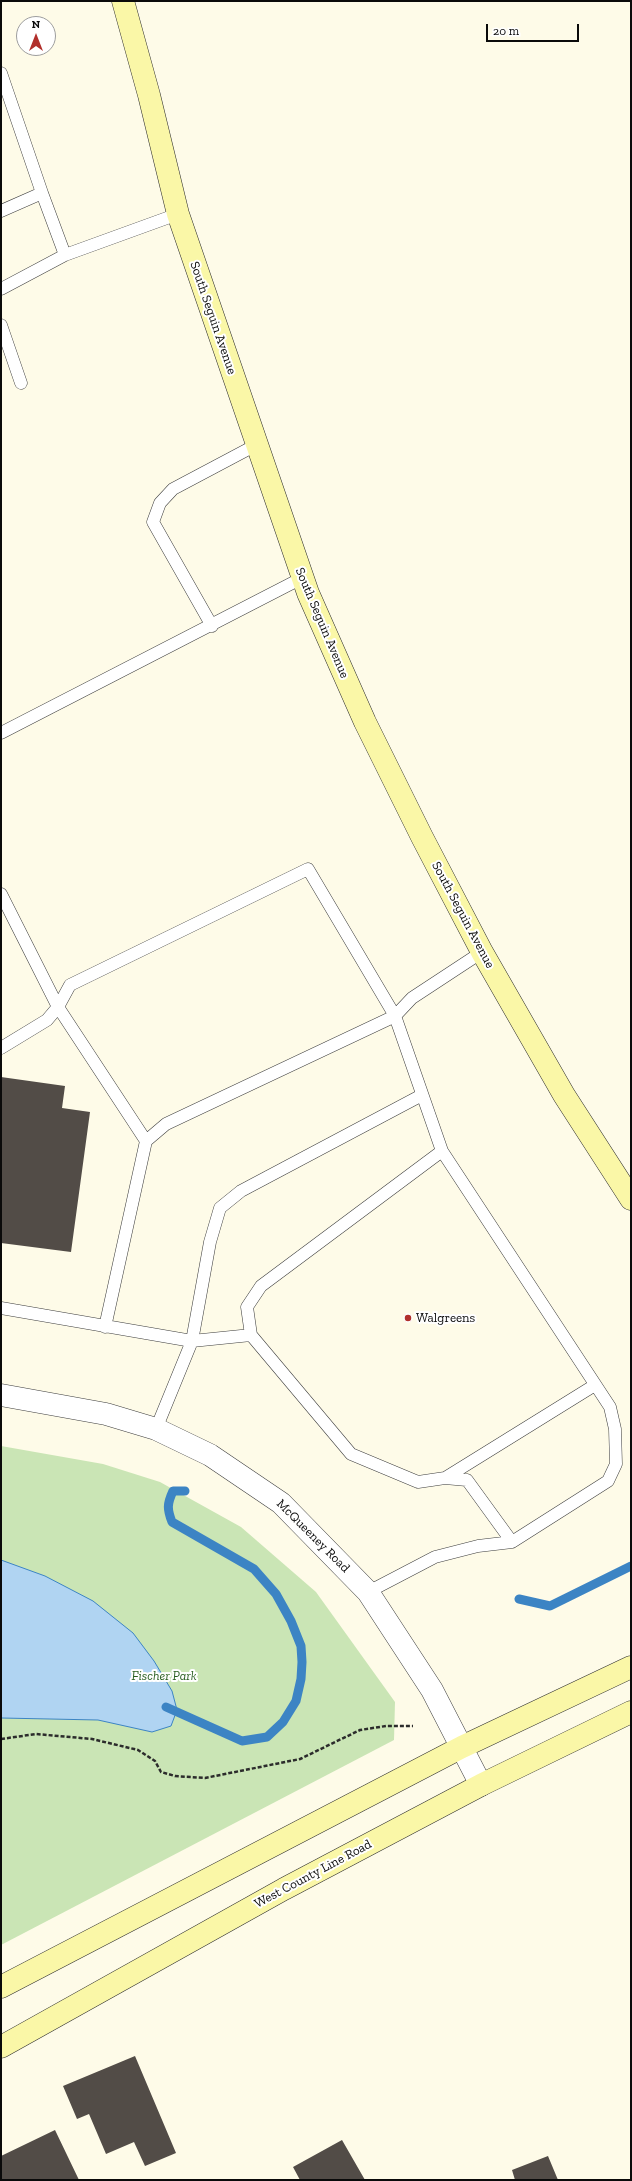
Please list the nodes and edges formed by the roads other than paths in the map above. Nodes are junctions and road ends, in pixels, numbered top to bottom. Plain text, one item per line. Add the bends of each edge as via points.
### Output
1 (123, 1) edge
2 (1, 72) edge
3 (42, 193) junction
4 (1, 211) edge
5 (178, 214) junction
6 (65, 256) junction
7 (1, 288) edge
8 (1, 325) edge
9 (21, 383) dead end
10 (256, 445) junction
11 (302, 578) junction
12 (212, 626) junction
13 (1, 733) edge
14 (1, 894) edge
15 (482, 952) junction
16 (58, 1007) junction
17 (395, 1016) junction
18 (1, 1048) edge
19 (422, 1095) junction
20 (146, 1141) junction
21 (442, 1151) junction
22 (631, 1199) edge
23 (1, 1308) edge
24 (105, 1327) junction
25 (250, 1335) junction
26 (192, 1341) junction
27 (596, 1385) junction
28 (1, 1395) edge
29 (156, 1429) junction
30 (445, 1478) junction
31 (512, 1542) junction
32 (368, 1592) junction
33 (631, 1667) edge
34 (631, 1712) edge
35 (462, 1747) junction
36 (481, 1785) junction
37 (1, 1987) edge
38 (1, 2047) edge

1 - 5 main road, South Seguin Avenue
2 - 3 lane
3 - 4 lane
3 - 6 lane
5 - 6 lane
5 - 10 main road, South Seguin Avenue
6 - 7 lane
8 - 9 lane
10 - 11 main road, South Seguin Avenue
10 - 12 lane via 173,489 160,503 153,522
11 - 12 lane
11 - 15 main road, South Seguin Avenue via 365,722
12 - 13 lane
14 - 16 lane
15 - 17 lane via 412,998
15 - 22 main road, South Seguin Avenue via 564,1095
16 - 17 lane via 70,985 308,869
16 - 18 lane via 47,1020
16 - 20 lane
17 - 19 lane
17 - 20 lane via 166,1124
19 - 21 lane
19 - 26 lane via 241,1191 220,1208 210,1242
20 - 24 lane
21 - 25 lane via 261,1286 247,1307
21 - 27 lane
23 - 24 lane
24 - 26 lane
25 - 26 lane
25 - 30 lane via 351,1454 418,1482
26 - 29 lane
27 - 30 lane
27 - 31 lane via 610,1407 615,1429 616,1464 608,1481
28 - 29 street, McQueeney Road via 106,1414
29 - 32 street, McQueeney Road via 210,1455 282,1503
30 - 31 lane via 467,1480
31 - 32 lane via 478,1546 435,1557
32 - 35 street, McQueeney Road via 432,1690
33 - 35 main road
34 - 36 main road, West County Line Road
35 - 36 street, McQueeney Road
35 - 37 main road
36 - 38 main road, West County Line Road via 284,1890

